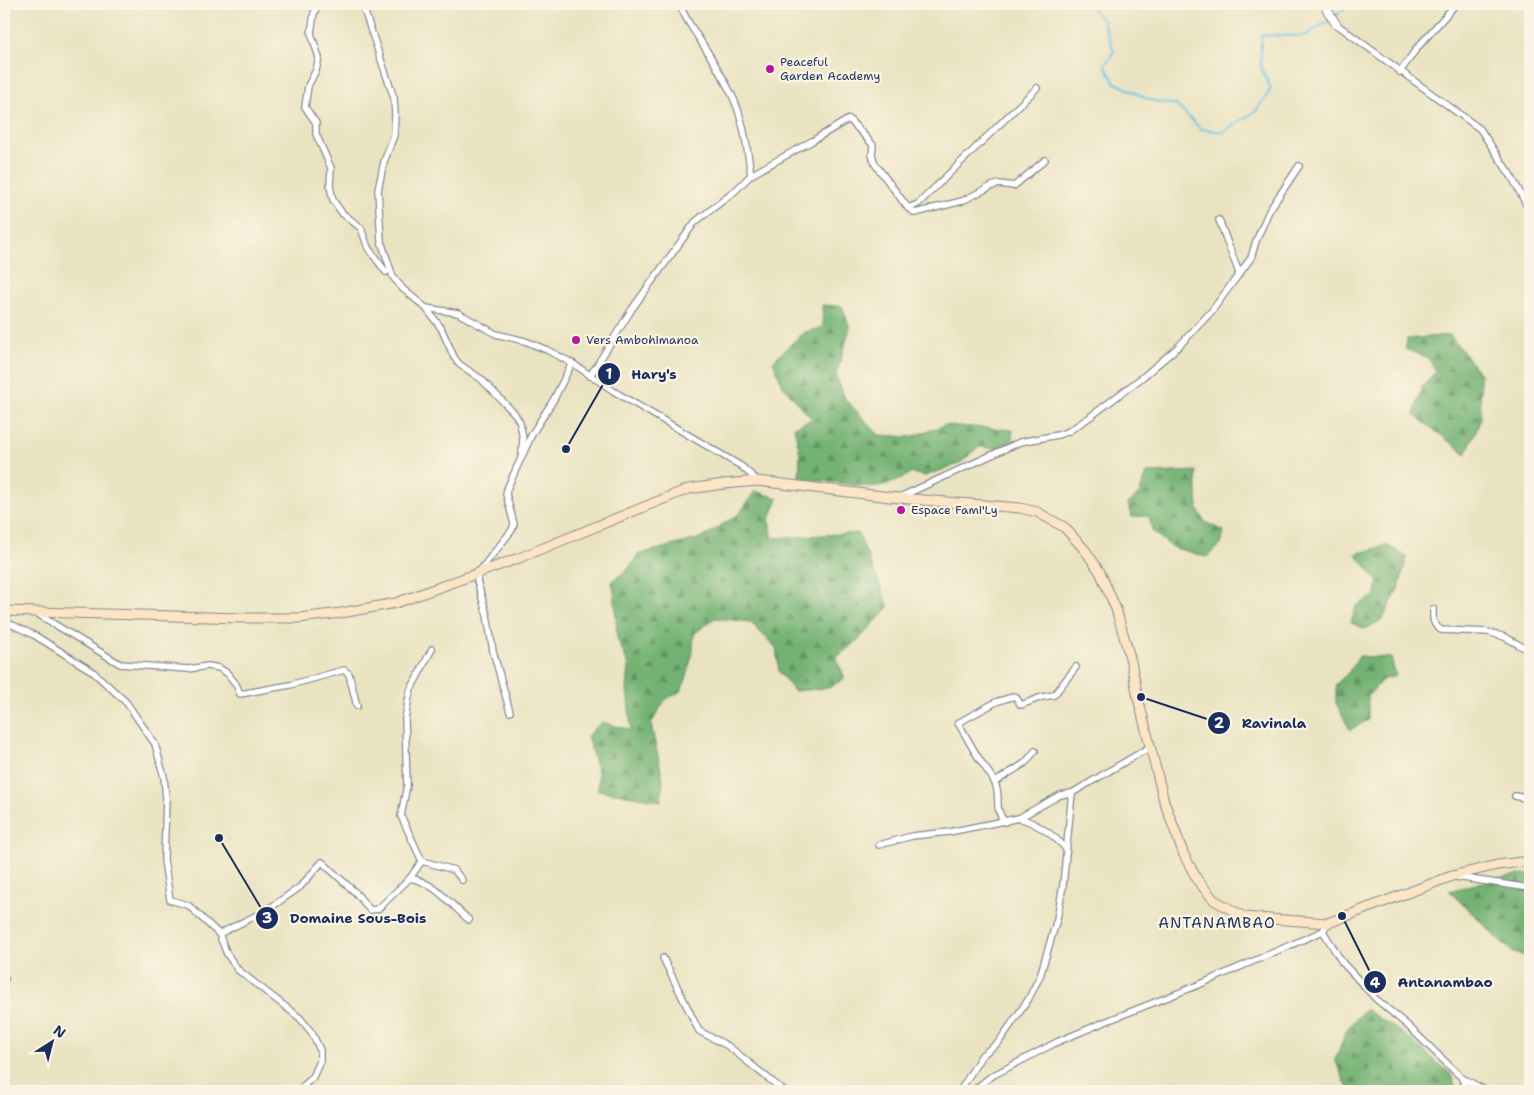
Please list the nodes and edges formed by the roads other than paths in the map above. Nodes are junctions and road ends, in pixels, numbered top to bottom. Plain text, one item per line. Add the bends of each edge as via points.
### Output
1 (320, 4) edge
2 (362, 4) edge
3 (680, 4) edge
4 (1456, 4) edge
5 (1326, 7) edge
6 (1336, 24) joint
7 (1400, 72) junction
8 (1037, 88) dead end
9 (1044, 160) dead end
10 (1299, 166) dead end
11 (751, 175) junction
12 (908, 208) junction
13 (1530, 212) edge
14 (1219, 220) dead end
15 (386, 272) dead end
16 (1239, 273) junction
17 (426, 308) junction
18 (572, 363) junction
19 (590, 376) junction
20 (522, 457) junction
21 (758, 481) junction
22 (898, 498) junction
23 (478, 573) junction
24 (1433, 610) dead end
25 (4, 611) edge
26 (34, 612) junction
27 (4, 621) edge
28 (432, 649) dead end
29 (1530, 652) edge
30 (1076, 667) dead end
31 (356, 706) dead end
32 (510, 712) dead end
33 (1150, 747) junction
34 (1035, 751) dead end
35 (995, 782) junction
36 (1072, 793) junction
37 (1514, 796) dead end
38 (1530, 798) edge
39 (1019, 818) junction
40 (1005, 822) junction
41 (879, 846) dead end
42 (1066, 850) junction
43 (422, 861) junction
44 (1530, 861) edge
45 (1452, 876) junction
46 (410, 878) junction
47 (462, 880) dead end
48 (1530, 888) edge
49 (469, 920) dead end
50 (1326, 927) junction
51 (219, 934) junction
52 (663, 958) dead end
53 (1462, 1078) junction
54 (959, 1090) edge
55 (298, 1091) edge
56 (784, 1091) edge
57 (973, 1091) edge
58 (1466, 1091) edge
59 (1487, 1091) edge

1 - 15 street via 314,12 312,33 319,58 308,86 305,107 316,122 316,134 330,168 333,200 342,213 361,228 368,248
2 - 17 street via 394,98 394,135 378,190 381,241 393,277
3 - 11 street via 739,111
4 - 7 street
5 - 6 street
6 - 7 street
7 - 13 street via 1480,129
8 - 12 street via 918,204
9 - 12 street via 1014,186 999,184 962,201 915,213
10 - 16 street via 1269,211 1251,258
11 - 12 street via 849,119 873,146 875,164
11 - 19 street via 695,222 632,309
14 - 16 street
16 - 22 street via 1211,312 1178,347 1069,431 1020,442
17 - 18 street via 458,312 496,334 524,341
17 - 20 street via 441,328 459,364 481,379 515,414 523,439
18 - 19 street
18 - 20 street
19 - 21 street via 742,466
20 - 23 street via 506,494 514,524 512,530
21 - 22 main road
21 - 23 main road via 688,489
22 - 33 main road via 1020,508 1050,518 1070,533 1100,572 1116,609
23 - 26 main road via 396,603 299,618
23 - 32 street via 493,651
24 - 29 street via 1433,621 1441,630 1488,632 1505,637
25 - 26 main road
26 - 31 street via 120,664 219,668 236,684 240,694 344,670 348,674
27 - 51 street via 34,635 92,671 126,702 155,744 164,777 164,860 170,900 188,905
28 - 43 street via 410,691 405,719 407,785 401,816
30 - 35 street via 1054,695 1021,705 1015,696 996,702 958,723
33 - 36 street
33 - 50 main road via 1164,801 1184,855 1198,881 1214,900 1244,917
34 - 35 street via 1025,763
35 - 40 street via 998,814
36 - 39 street via 1060,795
36 - 42 street
37 - 38 street
39 - 40 street
39 - 42 street via 1056,836
40 - 41 street via 912,836
42 - 54 street via 1057,919 1040,976 1028,1000 998,1043 982,1055
43 - 46 street
43 - 47 street via 454,870
44 - 45 main road
45 - 48 street
45 - 50 main road
46 - 49 street via 439,890
46 - 51 street via 378,909 370,910 322,862 300,887 267,910
50 - 53 street via 1342,962 1376,999
50 - 57 street via 1196,986 1057,1042 990,1076
51 - 55 street via 238,970 300,1018 312,1033 320,1050 320,1062 313,1077
52 - 56 street via 699,1031 728,1046
53 - 58 street
53 - 59 street

